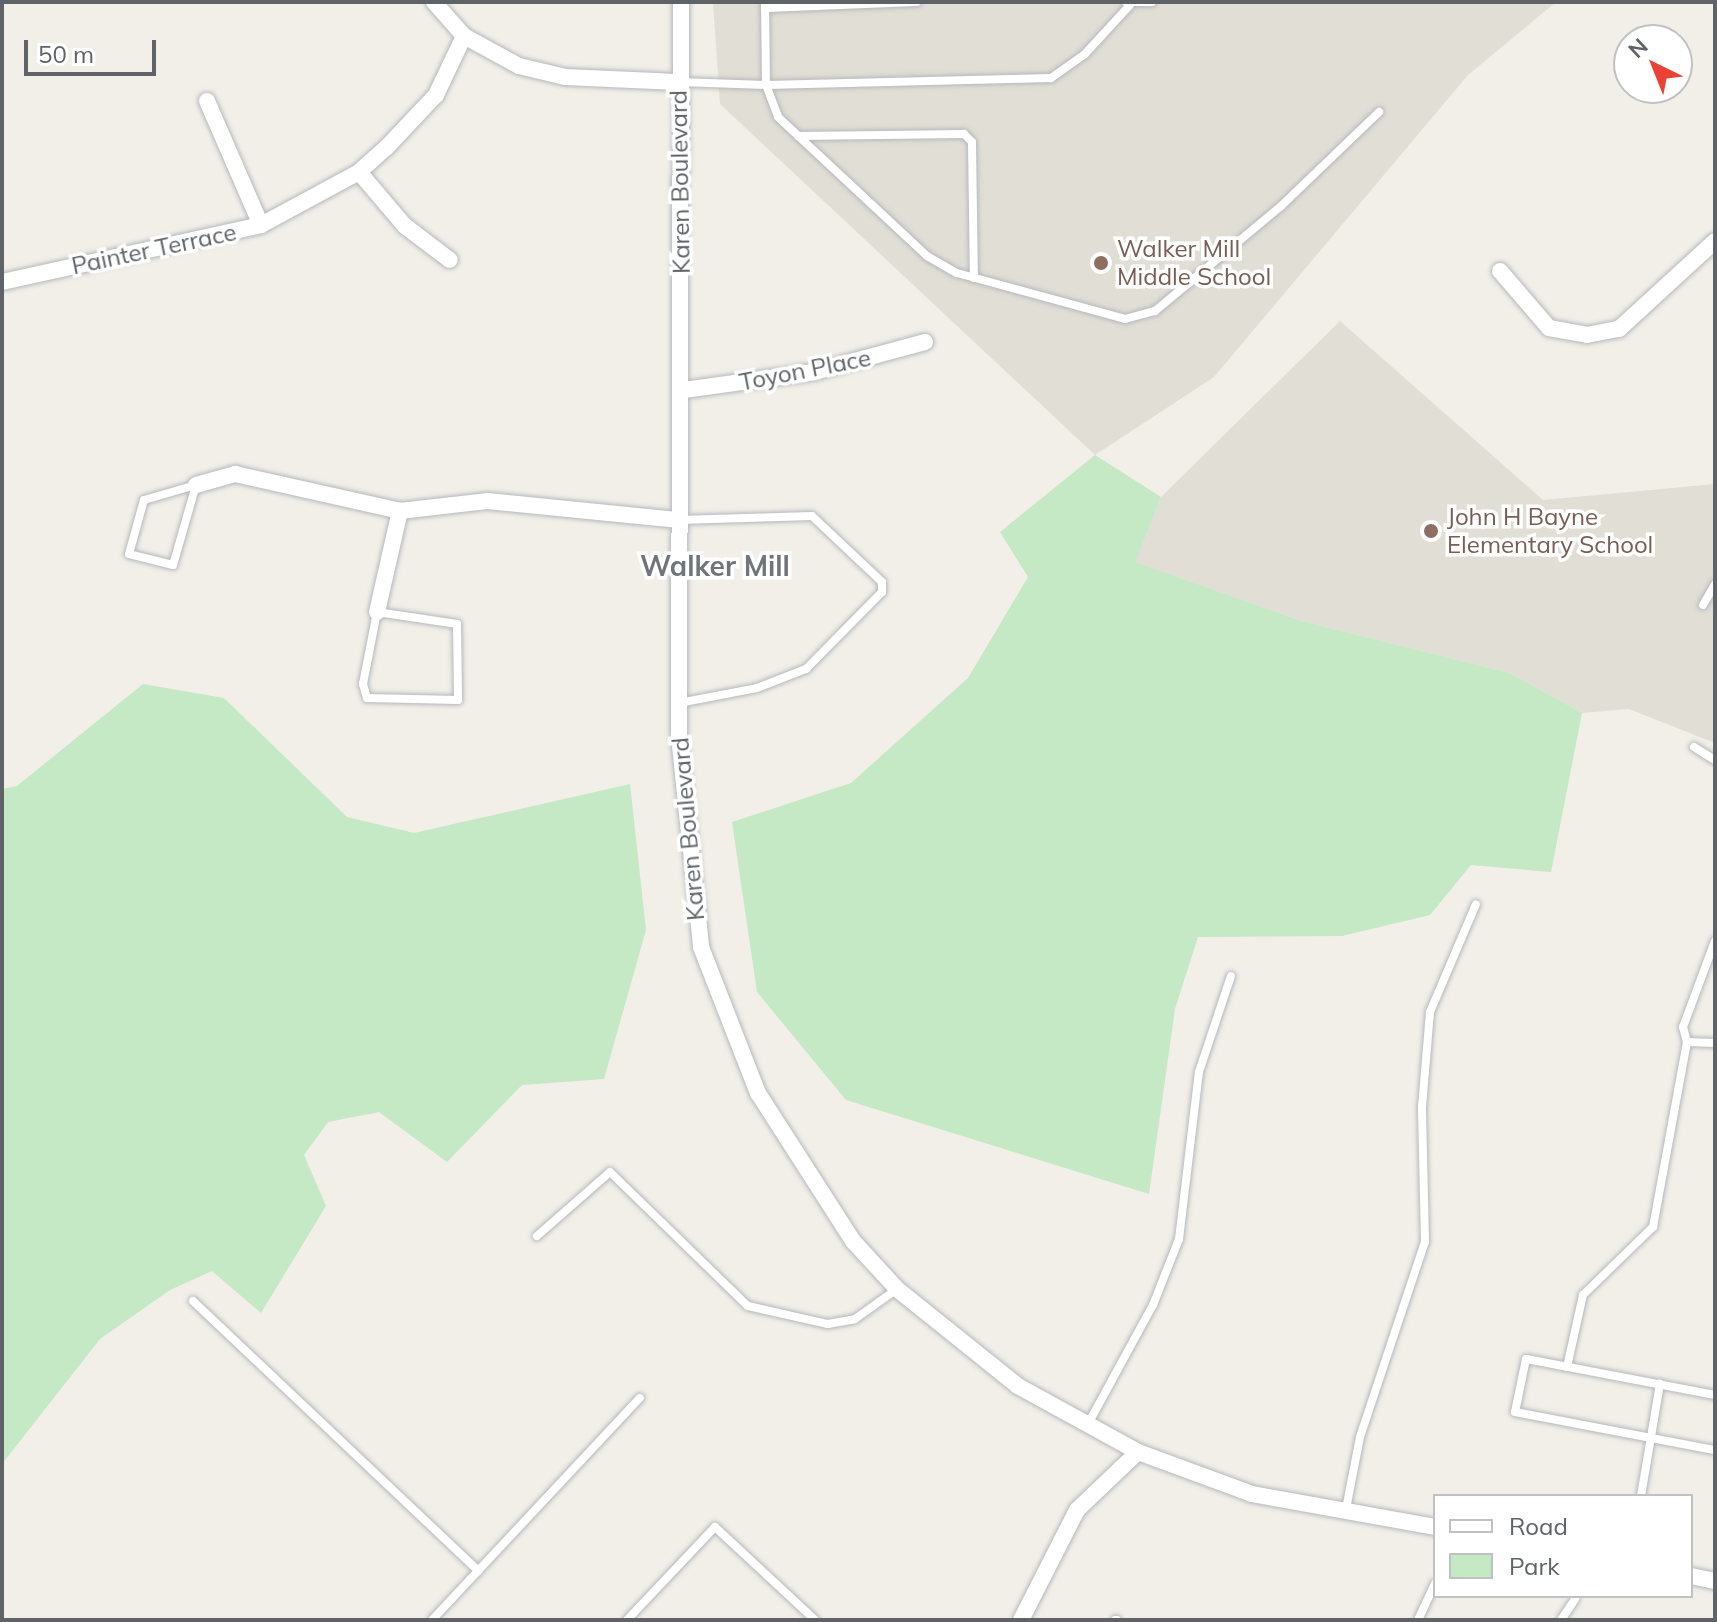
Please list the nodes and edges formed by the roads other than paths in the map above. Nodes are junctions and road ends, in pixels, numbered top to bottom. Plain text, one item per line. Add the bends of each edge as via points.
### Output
1 (434, 2) edge
2 (681, 2) edge
3 (917, 2) edge
4 (1152, 2) edge
5 (1128, 3) edge
6 (765, 5) edge
7 (464, 36) junction
8 (678, 82) junction
9 (766, 85) junction
10 (207, 101) dead end
11 (1379, 112) dead end
12 (798, 136) junction
13 (359, 172) junction
14 (261, 225) junction
15 (1715, 241) edge
16 (450, 260) dead end
17 (1500, 271) dead end
18 (974, 278) junction
19 (2, 282) edge
20 (925, 342) dead end
21 (684, 390) junction
22 (196, 485) junction
23 (400, 511) junction
24 (679, 520) junction
25 (1715, 584) edge
26 (1703, 605) dead end
27 (377, 612) junction
28 (678, 704) junction
29 (1694, 747) dead end
30 (1715, 760) edge
31 (1476, 904) dead end
32 (1715, 941) edge
33 (1231, 976) dead end
34 (1687, 1042) junction
35 (1715, 1043) edge
36 (537, 1236) dead end
37 (897, 1289) junction
38 (193, 1301) dead end
39 (1567, 1367) junction
40 (1659, 1389) junction
41 (1715, 1395) edge
42 (640, 1398) dead end
43 (1088, 1424) junction
44 (1650, 1439) junction
45 (1715, 1450) edge
46 (1138, 1452) junction
47 (1641, 1494) edge
48 (1346, 1509) junction
49 (1433, 1527) edge
50 (479, 1571) junction
51 (1693, 1576) edge
52 (1715, 1581) edge
53 (1433, 1588) edge
54 (1575, 1599) dead end
55 (432, 1620) edge
56 (627, 1620) edge
57 (815, 1620) edge
58 (1021, 1620) edge
59 (1418, 1620) edge
60 (1561, 1620) edge

1 - 7 street
2 - 8 street, Karen Boulevard
3 - 6 lane
4 - 5 lane
5 - 9 lane via 1085,54 1051,78
6 - 9 lane
7 - 8 street via 519,66 565,77
7 - 13 street, Painter Terrace via 436,95
8 - 9 lane
8 - 21 street, Karen Boulevard
9 - 12 lane via 778,117
10 - 14 street
11 - 18 lane via 1281,206 1155,311 1097,316
12 - 18 lane via 927,256
12 - 18 lane via 964,134 972,142
13 - 14 street, Painter Terrace
13 - 16 street via 405,226
14 - 19 street, Painter Terrace
15 - 17 street via 1619,329 1587,335 1549,328
20 - 21 street, Toyon Place via 814,372
21 - 24 street, Karen Boulevard
22 - 22 lane via 144,500 129,554 173,565
22 - 23 street via 235,474
23 - 24 street via 488,501
23 - 27 street
24 - 28 street, Karen Boulevard
24 - 28 lane via 812,516 882,582 882,592 806,669 757,688
25 - 26 lane
27 - 27 lane via 457,624 458,700 450,704 367,698 362,689
28 - 37 street, Karen Boulevard via 689,878 701,947 729,1025 783,1138 836,1221
29 - 30 lane
31 - 48 lane via 1430,1012 1422,1107 1425,1242 1360,1437
32 - 34 lane via 1683,1027
33 - 43 lane via 1199,1072 1179,1239 1153,1305
34 - 35 lane
34 - 39 lane via 1653,1227 1583,1295
36 - 37 lane via 610,1172 748,1306 828,1324 855,1319
37 - 43 street, Karen Boulevard via 1018,1386
38 - 50 lane
39 - 40 lane
39 - 44 lane via 1526,1359 1515,1412
40 - 41 lane
40 - 44 lane
42 - 50 lane
43 - 46 street, Karen Boulevard
44 - 45 lane
44 - 47 lane
46 - 48 street, Karen Boulevard via 1252,1494
46 - 58 street via 1077,1510
48 - 49 street, Karen Boulevard
50 - 55 lane
51 - 52 street
53 - 59 lane
54 - 60 lane
56 - 57 lane via 715,1527

